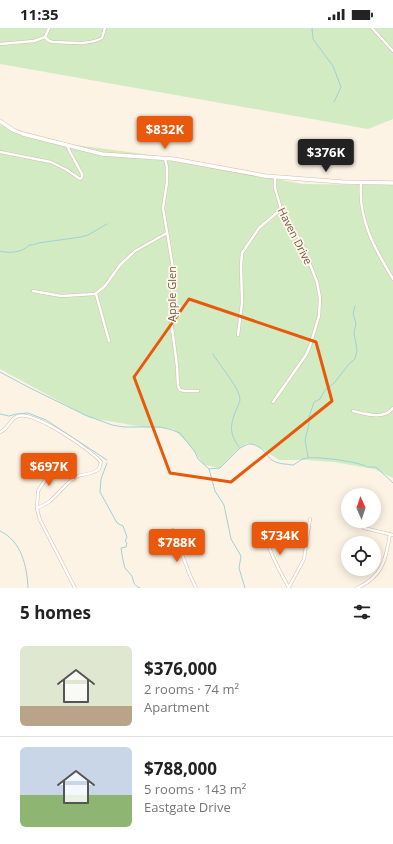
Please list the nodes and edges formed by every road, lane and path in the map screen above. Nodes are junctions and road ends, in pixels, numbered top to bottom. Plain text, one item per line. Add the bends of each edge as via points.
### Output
1 (49, 28) edge
2 (105, 28) edge
3 (372, 28) edge
4 (45, 37) junction
5 (0, 44) edge
6 (393, 51) edge
7 (0, 121) edge
8 (68, 146) junction
9 (0, 152) edge
10 (165, 158) junction
11 (274, 177) junction
12 (361, 183) junction
13 (393, 183) edge
14 (280, 210) junction
15 (167, 234) junction
16 (393, 279) edge
17 (33, 291) dead end
18 (96, 294) junction
19 (238, 335) dead end
20 (108, 341) dead end
21 (198, 392) dead end
22 (273, 402) dead end
23 (393, 408) edge
24 (353, 411) dead end
25 (0, 432) edge
26 (54, 466) dead end
27 (38, 510) junction
28 (310, 519) dead end
29 (264, 526) dead end
30 (364, 528) dead end
31 (173, 530) dead end
32 (391, 534) edge
33 (289, 587) edge
34 (75, 588) edge
35 (196, 588) edge
36 (357, 588) edge

1 - 4 street
2 - 4 street via 102,38 96,41 53,42
3 - 6 street
4 - 5 street via 34,41
7 - 8 main road via 23,134
8 - 9 street via 82,176 80,179 45,160
8 - 10 main road via 115,156
10 - 11 main road
10 - 15 street, Apple Glen via 168,182 163,208
11 - 12 main road
11 - 14 street, Haven Drive
12 - 13 main road
12 - 16 street via 360,201 365,223 377,253
14 - 19 street via 259,228 242,252 242,303
14 - 22 street, Haven Drive via 305,251 319,290 320,307 314,336 306,355
15 - 18 street via 135,251
15 - 21 street, Apple Glen via 174,272 171,320 178,386 180,390
17 - 18 street via 61,296
18 - 20 street
23 - 24 street via 385,415
25 - 27 street via 16,417 33,418 60,431 101,462 99,469 68,483
26 - 27 street via 38,491
27 - 34 street via 40,520
28 - 33 street via 304,559
29 - 33 street via 273,559
30 - 32 street
31 - 35 street
32 - 36 street via 378,574 367,584

